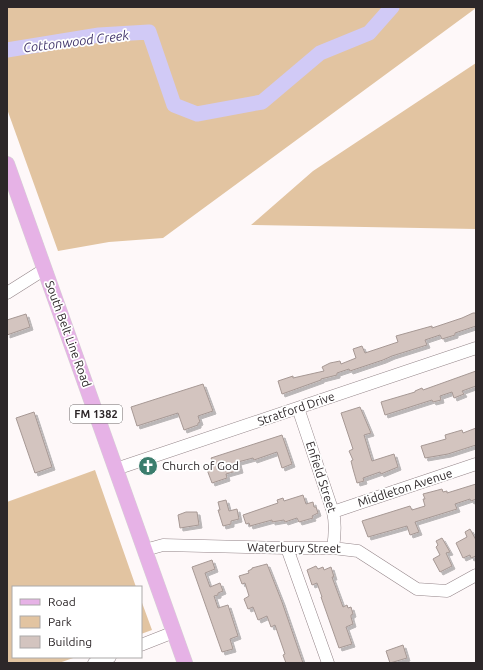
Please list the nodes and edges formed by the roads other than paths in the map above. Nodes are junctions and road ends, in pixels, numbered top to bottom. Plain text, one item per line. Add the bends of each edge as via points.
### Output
1 (7, 164) edge
2 (45, 269) junction
3 (7, 292) edge
4 (476, 348) edge
5 (298, 408) junction
6 (476, 464) edge
7 (116, 469) junction
8 (333, 512) junction
9 (287, 548) junction
10 (333, 548) junction
11 (145, 550) junction
12 (476, 576) edge
13 (174, 632) junction
14 (142, 645) edge
15 (107, 658) edge
16 (94, 663) edge
17 (185, 663) edge
18 (328, 663) edge

1 - 2 main road, South Belt Line Road / FM 1382
2 - 3 street
2 - 7 main road, South Belt Line Road / FM 1382
4 - 5 street, Stratford Drive
5 - 7 street, Stratford Drive
5 - 8 street, Enfield Street
6 - 8 street, Middleton Avenue
7 - 11 main road, South Belt Line Road / FM 1382
8 - 10 street, Enfield Street via 336,528
9 - 10 street, Waterbury Street
9 - 11 street, Waterbury Street via 163,545
9 - 18 street
10 - 12 street, Waterbury Street via 358,551 417,589 447,591
11 - 13 main road, South Belt Line Road / FM 1382
13 - 14 street
13 - 17 main road, South Belt Line Road / FM 1382
15 - 16 street

